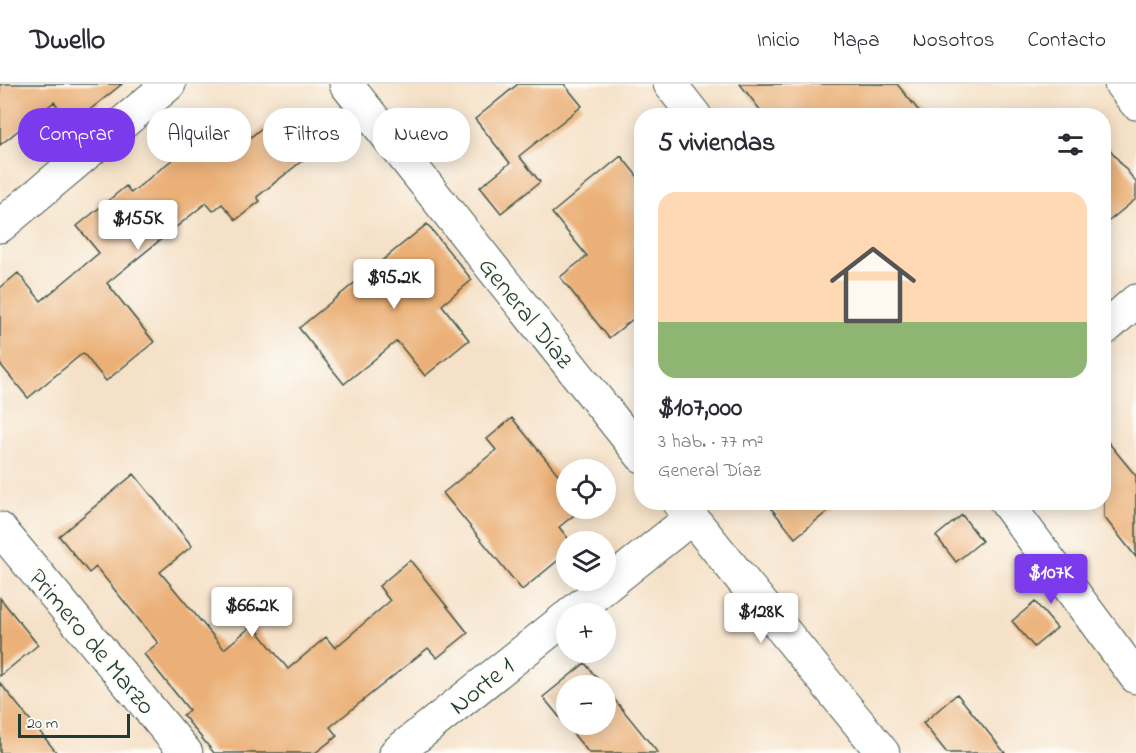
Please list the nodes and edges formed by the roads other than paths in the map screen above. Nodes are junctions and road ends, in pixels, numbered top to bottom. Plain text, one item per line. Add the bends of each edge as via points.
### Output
1 (169, 84) edge
2 (346, 84) edge
3 (670, 84) edge
4 (1121, 84) edge
5 (1136, 103) edge
6 (689, 108) edge
7 (0, 226) edge
8 (1136, 301) edge
9 (1111, 323) edge
10 (634, 446) edge
11 (685, 510) edge
12 (1012, 510) edge
13 (0, 529) edge
14 (583, 603) edge
15 (556, 626) edge
16 (1136, 677) edge
17 (186, 753) edge
18 (396, 753) edge
19 (883, 753) edge

1 - 7 street
2 - 10 street, General Díaz
3 - 6 street
4 - 5 street
8 - 9 street
11 - 14 street
11 - 19 street
12 - 16 street
13 - 17 street, Primero de Marzo
15 - 18 street, Norte 1

